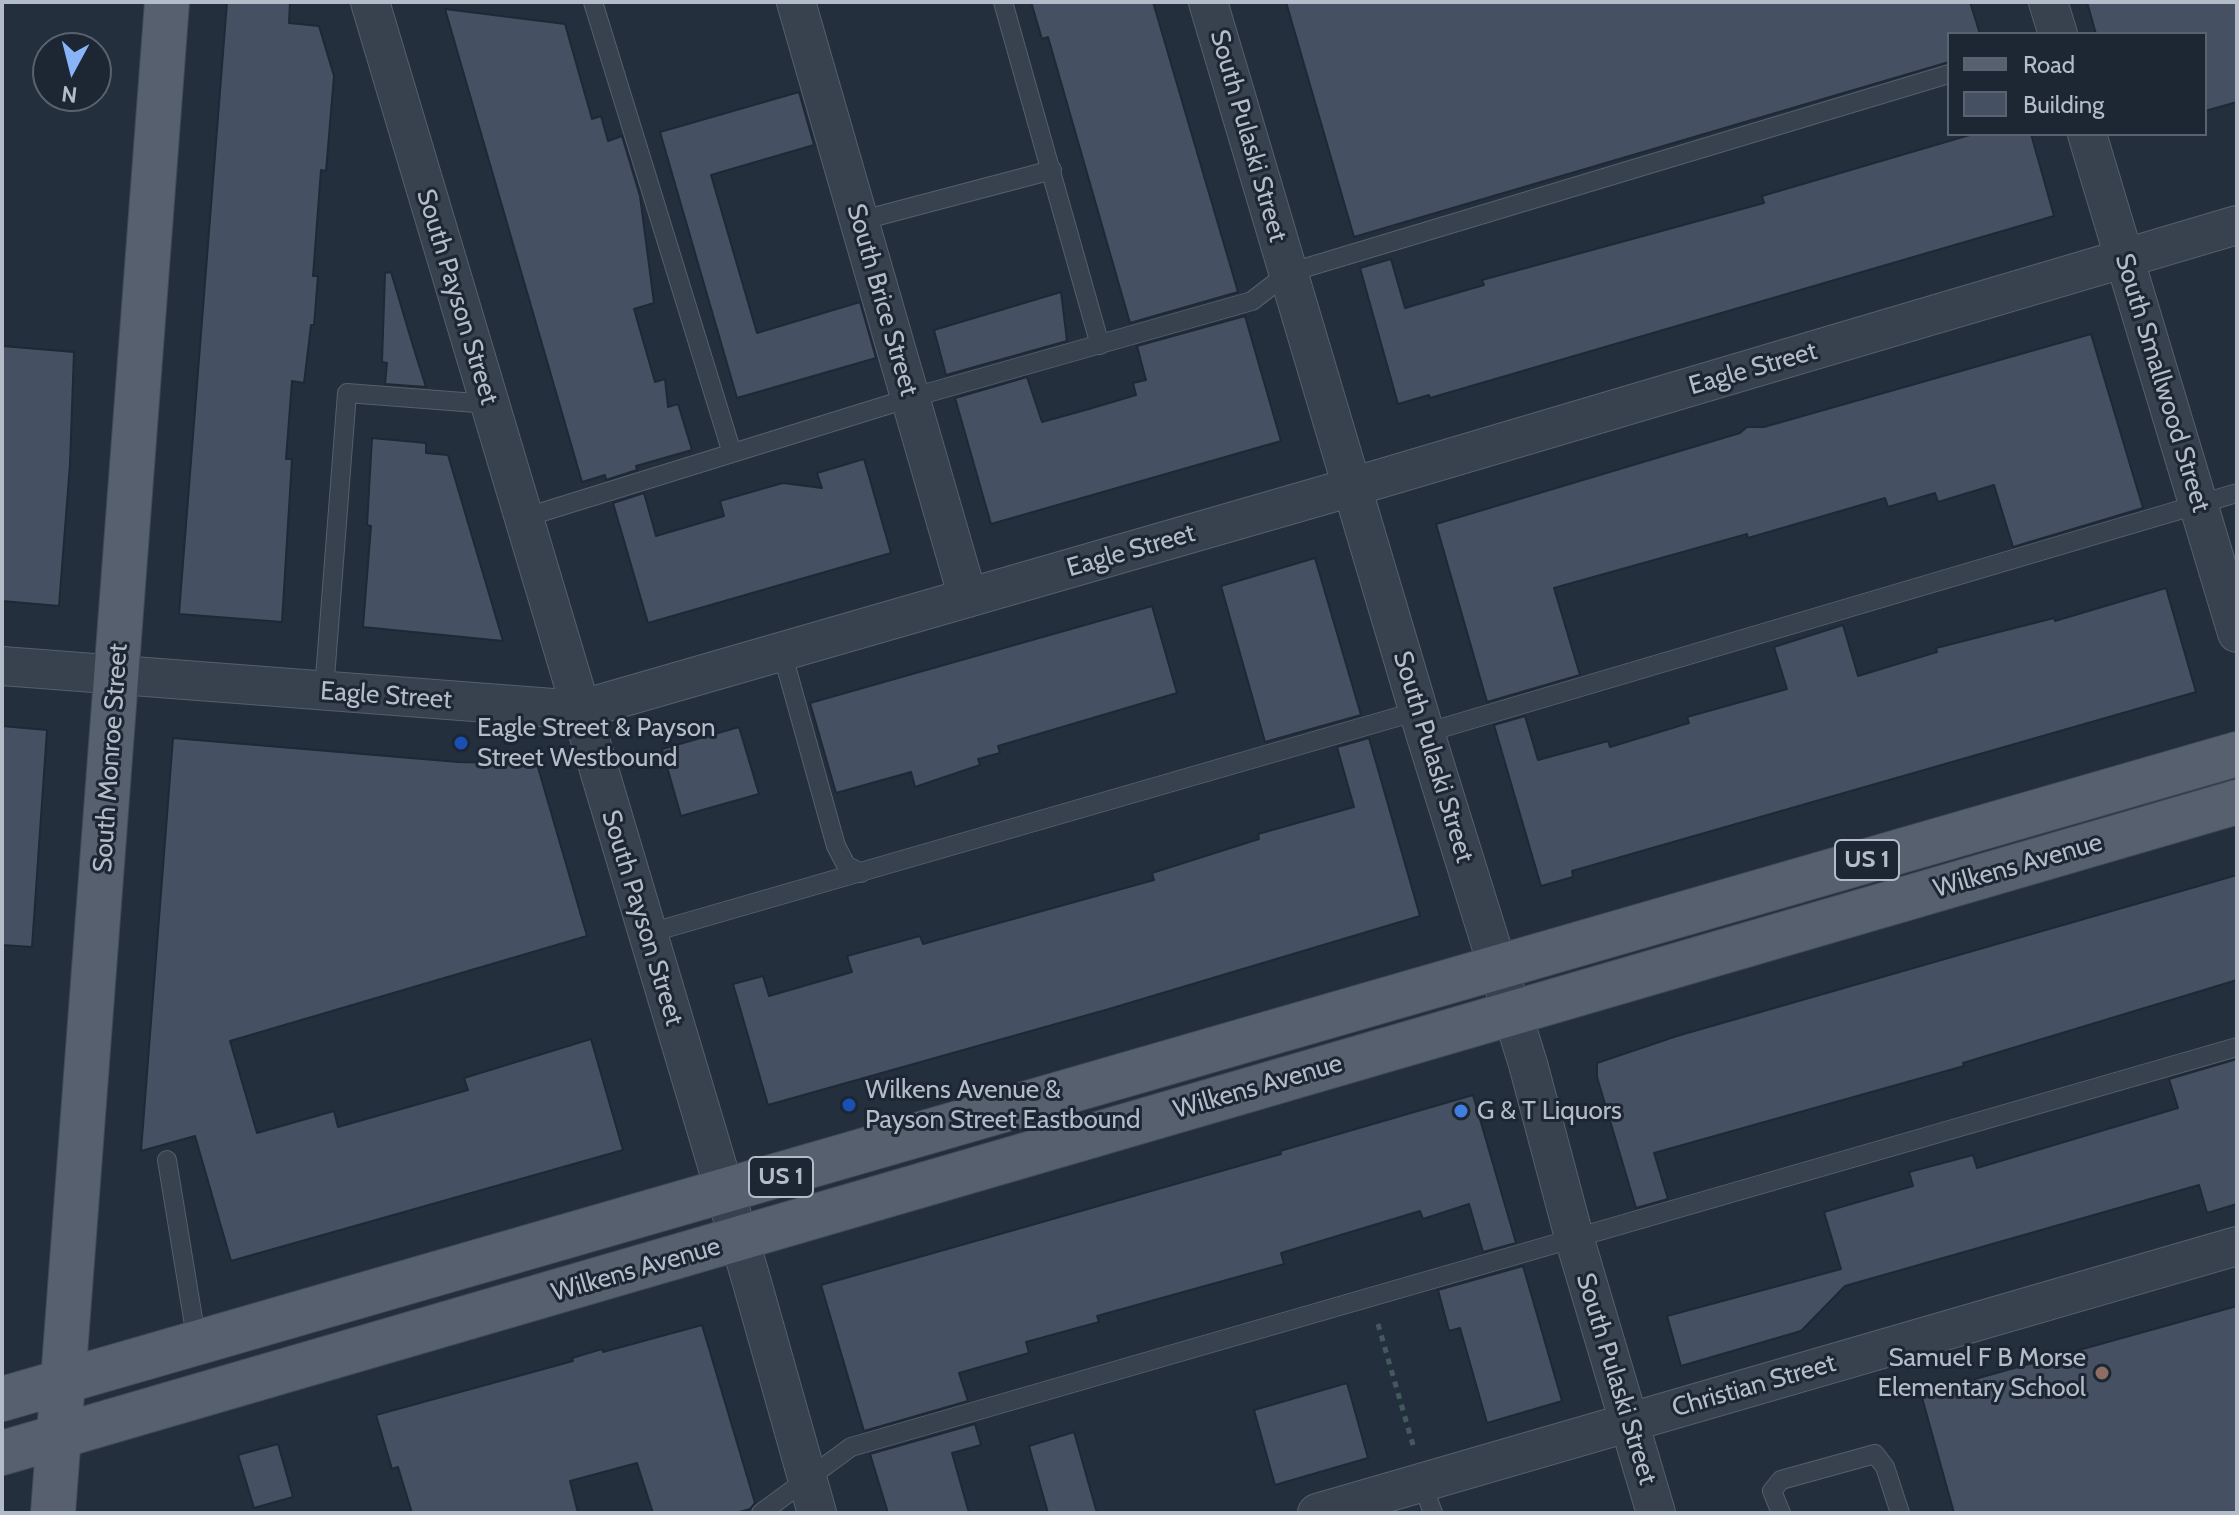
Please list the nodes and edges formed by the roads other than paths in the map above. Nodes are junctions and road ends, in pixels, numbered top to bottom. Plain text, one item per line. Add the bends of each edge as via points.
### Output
1 (167, 2) edge
2 (370, 2) edge
3 (593, 2) edge
4 (796, 2) edge
5 (1003, 2) edge
6 (1208, 2) edge
7 (2048, 2) edge
8 (2057, 32) edge
9 (1947, 75) edge
10 (2088, 136) edge
11 (1052, 170) junction
12 (859, 221) junction
13 (2237, 225) edge
14 (2125, 259) junction
15 (1288, 273) junction
16 (1100, 345) junction
17 (910, 398) junction
18 (489, 404) junction
19 (732, 453) junction
20 (1352, 487) junction
21 (2237, 493) edge
22 (2199, 505) junction
23 (523, 518) junction
24 (968, 598) junction
25 (2237, 633) edge
26 (782, 652) junction
27 (2, 666) edge
28 (117, 675) junction
29 (324, 691) junction
30 (579, 710) junction
31 (1422, 722) junction
32 (2237, 754) edge
33 (2237, 802) edge
34 (861, 873) junction
35 (646, 934) junction
36 (1497, 967) junction
37 (1512, 1013) junction
38 (2237, 1047) edge
39 (167, 1160) dead end
40 (724, 1193) junction
41 (1574, 1237) junction
42 (739, 1240) junction
43 (2237, 1246) edge
44 (197, 1343) junction
45 (63, 1381) junction
46 (2, 1399) edge
47 (1629, 1422) junction
48 (60, 1436) junction
49 (2, 1453) edge
50 (1423, 1482) edge
51 (812, 1496) edge
52 (53, 1513) edge
53 (761, 1513) edge
54 (1317, 1513) edge
55 (1656, 1513) edge
56 (1781, 1513) edge
57 (1900, 1513) edge

1 - 28 main road, South Monroe Street
2 - 18 street, South Payson Street
3 - 19 lane
4 - 12 street, South Brice Street
5 - 11 lane
6 - 15 street, South Pulaski Street
7 - 8 street
9 - 15 lane
10 - 14 street, South Smallwood Street
11 - 12 lane
11 - 16 lane
12 - 17 street, South Brice Street
13 - 14 street, Eagle Street
14 - 20 street, Eagle Street
14 - 22 street, South Smallwood Street
15 - 16 lane via 1252,301
15 - 20 street, South Pulaski Street
16 - 17 lane
17 - 19 lane
17 - 24 street, South Brice Street
18 - 23 street, South Payson Street
18 - 29 lane via 347,393
19 - 23 lane
20 - 24 street, Eagle Street
20 - 31 street, South Pulaski Street
21 - 22 lane
22 - 25 street, South Smallwood Street
22 - 31 lane
23 - 30 street, South Payson Street
24 - 26 street, Eagle Street
26 - 30 street, Eagle Street
26 - 34 lane via 836,846 846,865
27 - 28 street, Eagle Street
28 - 29 street, Eagle Street
28 - 45 main road, South Monroe Street
29 - 30 street, Eagle Street
30 - 35 street, South Payson Street
31 - 34 lane
31 - 36 street, South Pulaski Street
32 - 36 main road, Wilkens Avenue / US 1
33 - 37 main road, Wilkens Avenue / US 1
34 - 35 lane
35 - 40 street, South Payson Street
36 - 37 street, South Pulaski Street
36 - 40 main road, Wilkens Avenue / US 1
37 - 41 street, South Pulaski Street
37 - 42 main road, Wilkens Avenue / US 1
38 - 41 lane
39 - 44 lane
40 - 42 street, South Payson Street
40 - 44 main road, Wilkens Avenue / US 1
41 - 47 street, South Pulaski Street
41 - 51 lane via 851,1447
42 - 48 main road, Wilkens Avenue / US 1
42 - 51 street, South Payson Street
43 - 47 street, Christian Street
44 - 45 main road, Wilkens Avenue / US 1
45 - 46 main road, Wilkens Avenue / US 1
45 - 48 main road, South Monroe Street
47 - 50 street, Christian Street
47 - 55 street, South Pulaski Street
48 - 49 main road, Wilkens Avenue
48 - 52 main road, South Monroe Street
50 - 54 street, Christian Street
51 - 53 lane
56 - 57 lane via 1772,1491 1781,1480 1875,1454 1885,1467

